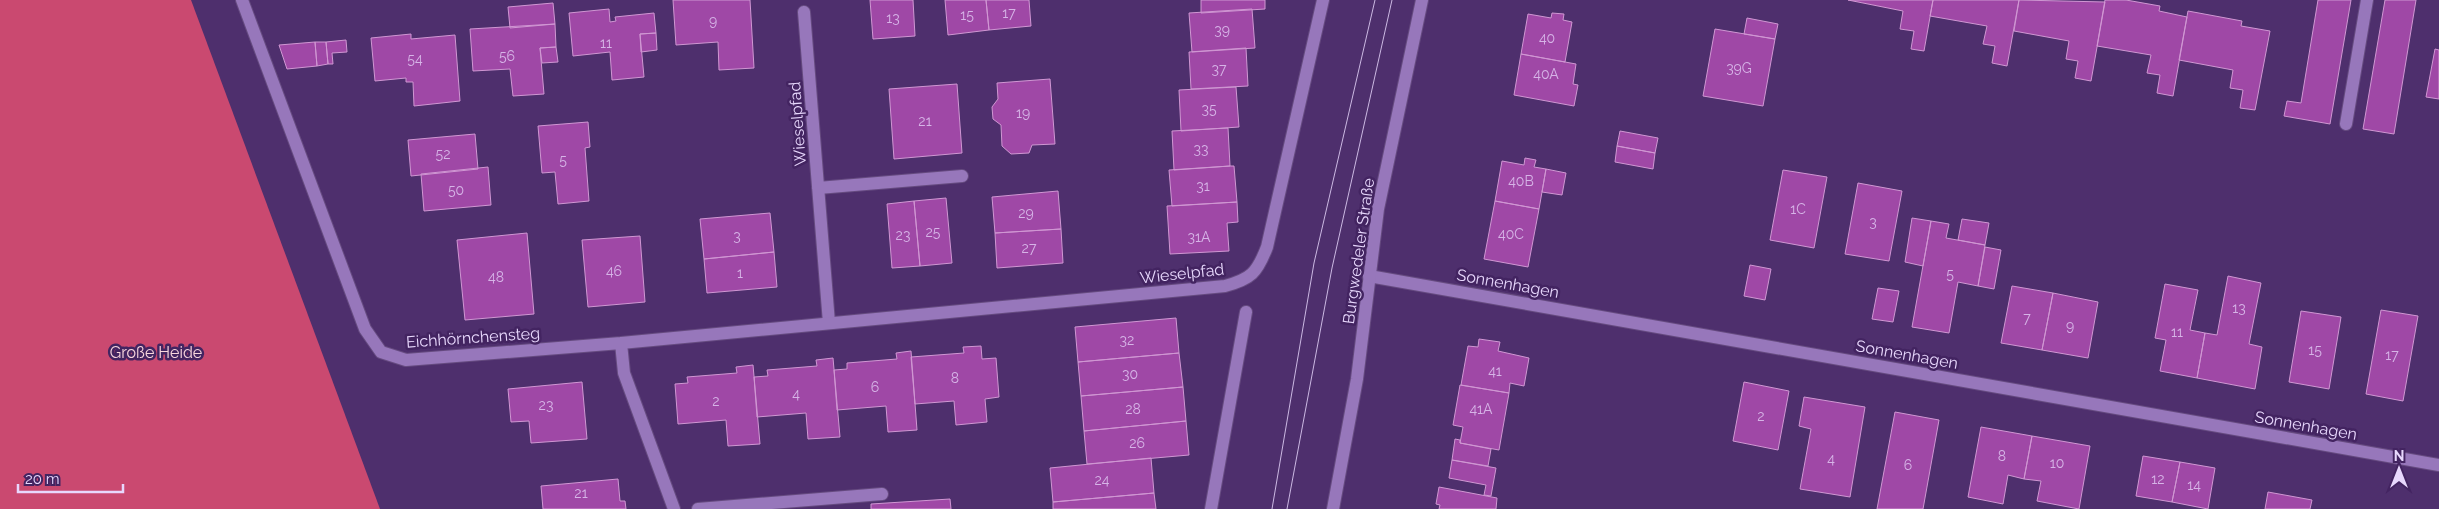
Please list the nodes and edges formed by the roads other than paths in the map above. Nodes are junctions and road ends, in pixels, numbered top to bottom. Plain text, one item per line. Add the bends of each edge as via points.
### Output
1 (242, 0) edge
2 (1324, 0) edge
3 (1422, 0) edge
4 (2367, 0) edge
5 (804, 12) dead end
6 (2346, 124) dead end
7 (962, 176) dead end
8 (818, 188) junction
9 (1369, 276) junction
10 (1246, 312) dead end
11 (829, 323) junction
12 (621, 343) junction
13 (2439, 465) edge
14 (882, 494) dead end
15 (674, 509) edge
16 (698, 509) edge
17 (1211, 509) edge
18 (1333, 509) edge

1 - 12 street, Eichhörnchensteg via 365,329 381,352 406,360
2 - 11 street, Wieselpfad via 1267,247 1260,266 1245,280 1225,286
3 - 9 street, Burgwedeler Straße via 1378,209
4 - 6 street
5 - 8 street, Wieselpfad
7 - 8 street
8 - 11 street, Wieselpfad
9 - 13 street, Sonnenhagen
9 - 18 street, Burgwedeler Straße via 1357,379
10 - 17 street
11 - 12 street, Wieselpfad
12 - 15 street via 624,373
14 - 16 street

